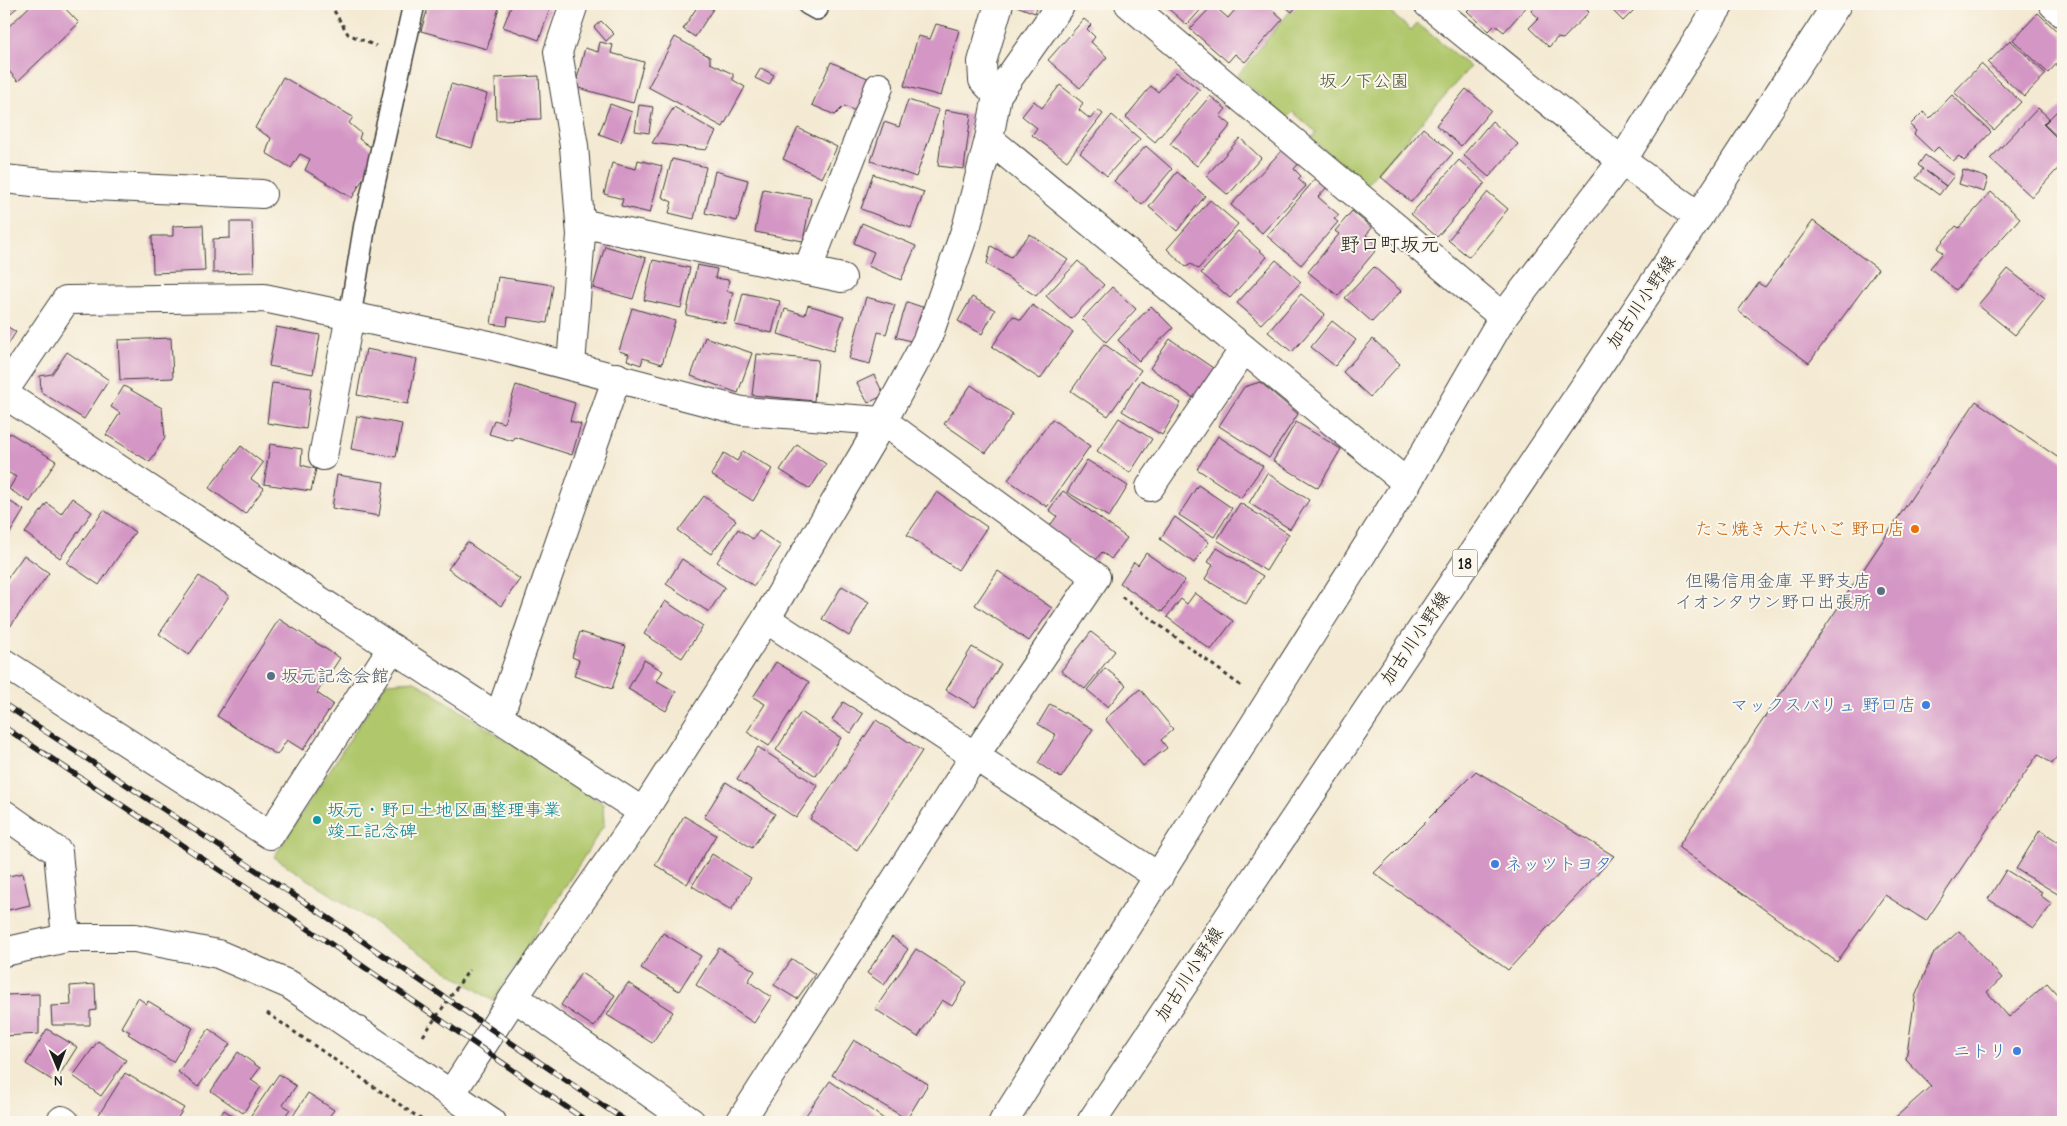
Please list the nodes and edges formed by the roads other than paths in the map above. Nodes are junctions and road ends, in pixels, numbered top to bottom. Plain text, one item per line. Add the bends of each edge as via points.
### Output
1 (414, 4) edge
2 (574, 4) edge
3 (1000, 4) edge
4 (1060, 4) edge
5 (1128, 4) edge
6 (1428, 4) edge
7 (1720, 4) edge
8 (1837, 4) edge
9 (2053, 4) edge
10 (2063, 13) edge
11 (879, 87) dead end
12 (997, 95) junction
13 (989, 139) junction
14 (1622, 161) junction
15 (4, 179) edge
16 (262, 194) dead end
17 (1699, 216) junction
18 (580, 223) junction
19 (807, 271) junction
20 (842, 278) dead end
21 (350, 316) junction
22 (1503, 317) junction
23 (1244, 349) junction
24 (571, 365) junction
25 (617, 377) junction
26 (4, 392) edge
27 (884, 421) junction
28 (323, 456) dead end
29 (1407, 483) junction
30 (1150, 487) dead end
31 (766, 619) junction
32 (392, 648) junction
33 (4, 663) edge
34 (499, 717) junction
35 (976, 754) junction
36 (643, 812) junction
37 (4, 814) edge
38 (1159, 877) junction
39 (66, 938) junction
40 (4, 952) edge
41 (514, 997) junction
42 (451, 1094) junction
43 (60, 1122) edge
44 (65, 1122) edge
45 (492, 1122) edge
46 (691, 1122) edge
47 (740, 1122) edge
48 (1003, 1122) edge
49 (1091, 1122) edge

1 - 21 lane via 365,224
2 - 18 street via 558,52 574,146
3 - 12 street via 982,62 983,80
4 - 12 street
5 - 22 street
6 - 14 street
7 - 14 street
8 - 17 street, 加古川小野線 / 18
9 - 10 street
11 - 19 street
12 - 13 street
13 - 23 street
13 - 27 street via 967,225 927,340
14 - 17 street
14 - 22 street
15 - 16 street
17 - 49 street, 加古川小野線 / 18
18 - 19 street
18 - 24 street
19 - 20 street
21 - 24 street
21 - 26 street via 264,298 66,300
21 - 28 street
22 - 29 street
23 - 29 street
23 - 30 street
24 - 25 street
25 - 27 street via 742,411
25 - 34 street
26 - 32 street
27 - 31 street
27 - 35 street via 1096,577
29 - 38 street
31 - 35 street
31 - 36 street
32 - 33 street via 270,835
32 - 34 street
34 - 36 street
35 - 38 street
35 - 47 street
36 - 41 street
37 - 39 street via 58,852
38 - 48 street
39 - 40 street
39 - 42 street via 135,938 218,954 290,985
41 - 42 street
41 - 46 street
42 - 45 street
43 - 44 street

